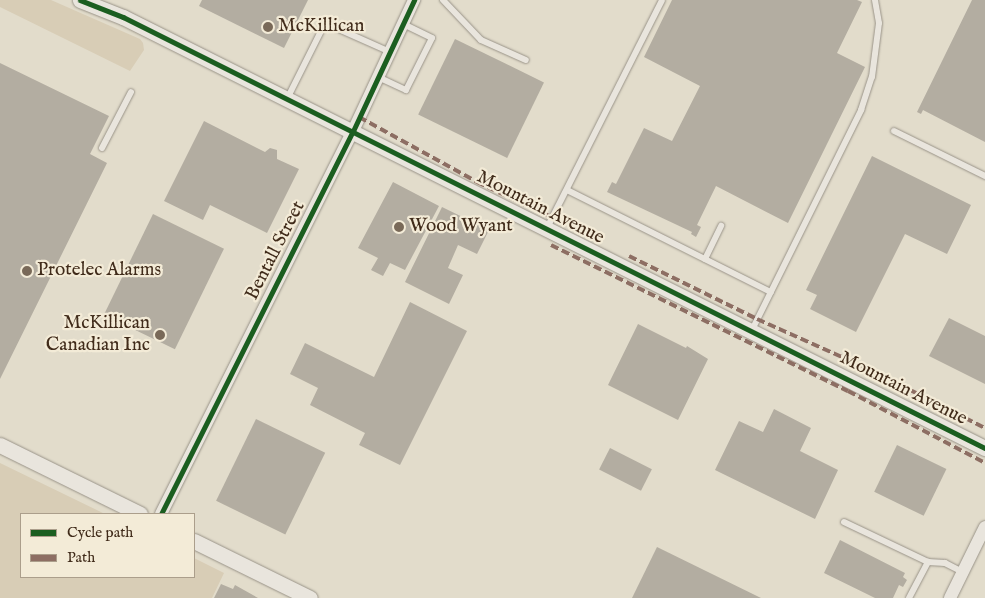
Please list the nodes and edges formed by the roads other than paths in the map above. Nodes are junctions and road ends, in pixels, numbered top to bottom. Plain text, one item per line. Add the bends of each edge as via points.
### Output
1 (80, 0) edge
2 (414, 0) edge
3 (443, 0) edge
4 (662, 0) edge
5 (875, 0) edge
6 (403, 24) junction
7 (390, 52) junction
8 (526, 60) dead end
9 (378, 77) junction
10 (131, 92) dead end
11 (287, 99) junction
12 (352, 131) junction
13 (894, 131) dead end
14 (102, 148) dead end
15 (985, 176) edge
16 (566, 190) junction
17 (720, 226) dead end
18 (547, 228) junction
19 (705, 259) junction
20 (771, 292) junction
21 (752, 330) junction
22 (0, 445) edge
23 (985, 448) edge
24 (138, 513) edge
25 (161, 513) edge
26 (844, 522) dead end
27 (985, 527) edge
28 (195, 541) edge
29 (928, 562) junction
30 (963, 572) junction
31 (310, 598) edge
32 (910, 598) edge
33 (950, 598) edge

1 - 11 street, Mountain Avenue via 123,17
2 - 6 street, Bentall Street
3 - 8 lane via 481,40
4 - 16 lane
5 - 20 lane via 879,23 867,94
6 - 7 street, Bentall Street
6 - 9 lane via 432,38 406,90
7 - 9 street, Bentall Street
7 - 11 lane via 325,23
9 - 12 street, Bentall Street
10 - 14 lane
11 - 12 street, Mountain Avenue
12 - 18 street, Mountain Avenue
12 - 25 street, Bentall Street
13 - 15 lane
16 - 18 lane
16 - 19 lane
17 - 19 lane
18 - 21 street, Mountain Avenue
19 - 20 lane
20 - 21 lane
21 - 23 street, Mountain Avenue
22 - 24 street
26 - 29 lane
27 - 30 street
28 - 31 street
29 - 30 lane via 945,564
29 - 32 lane
30 - 33 street

